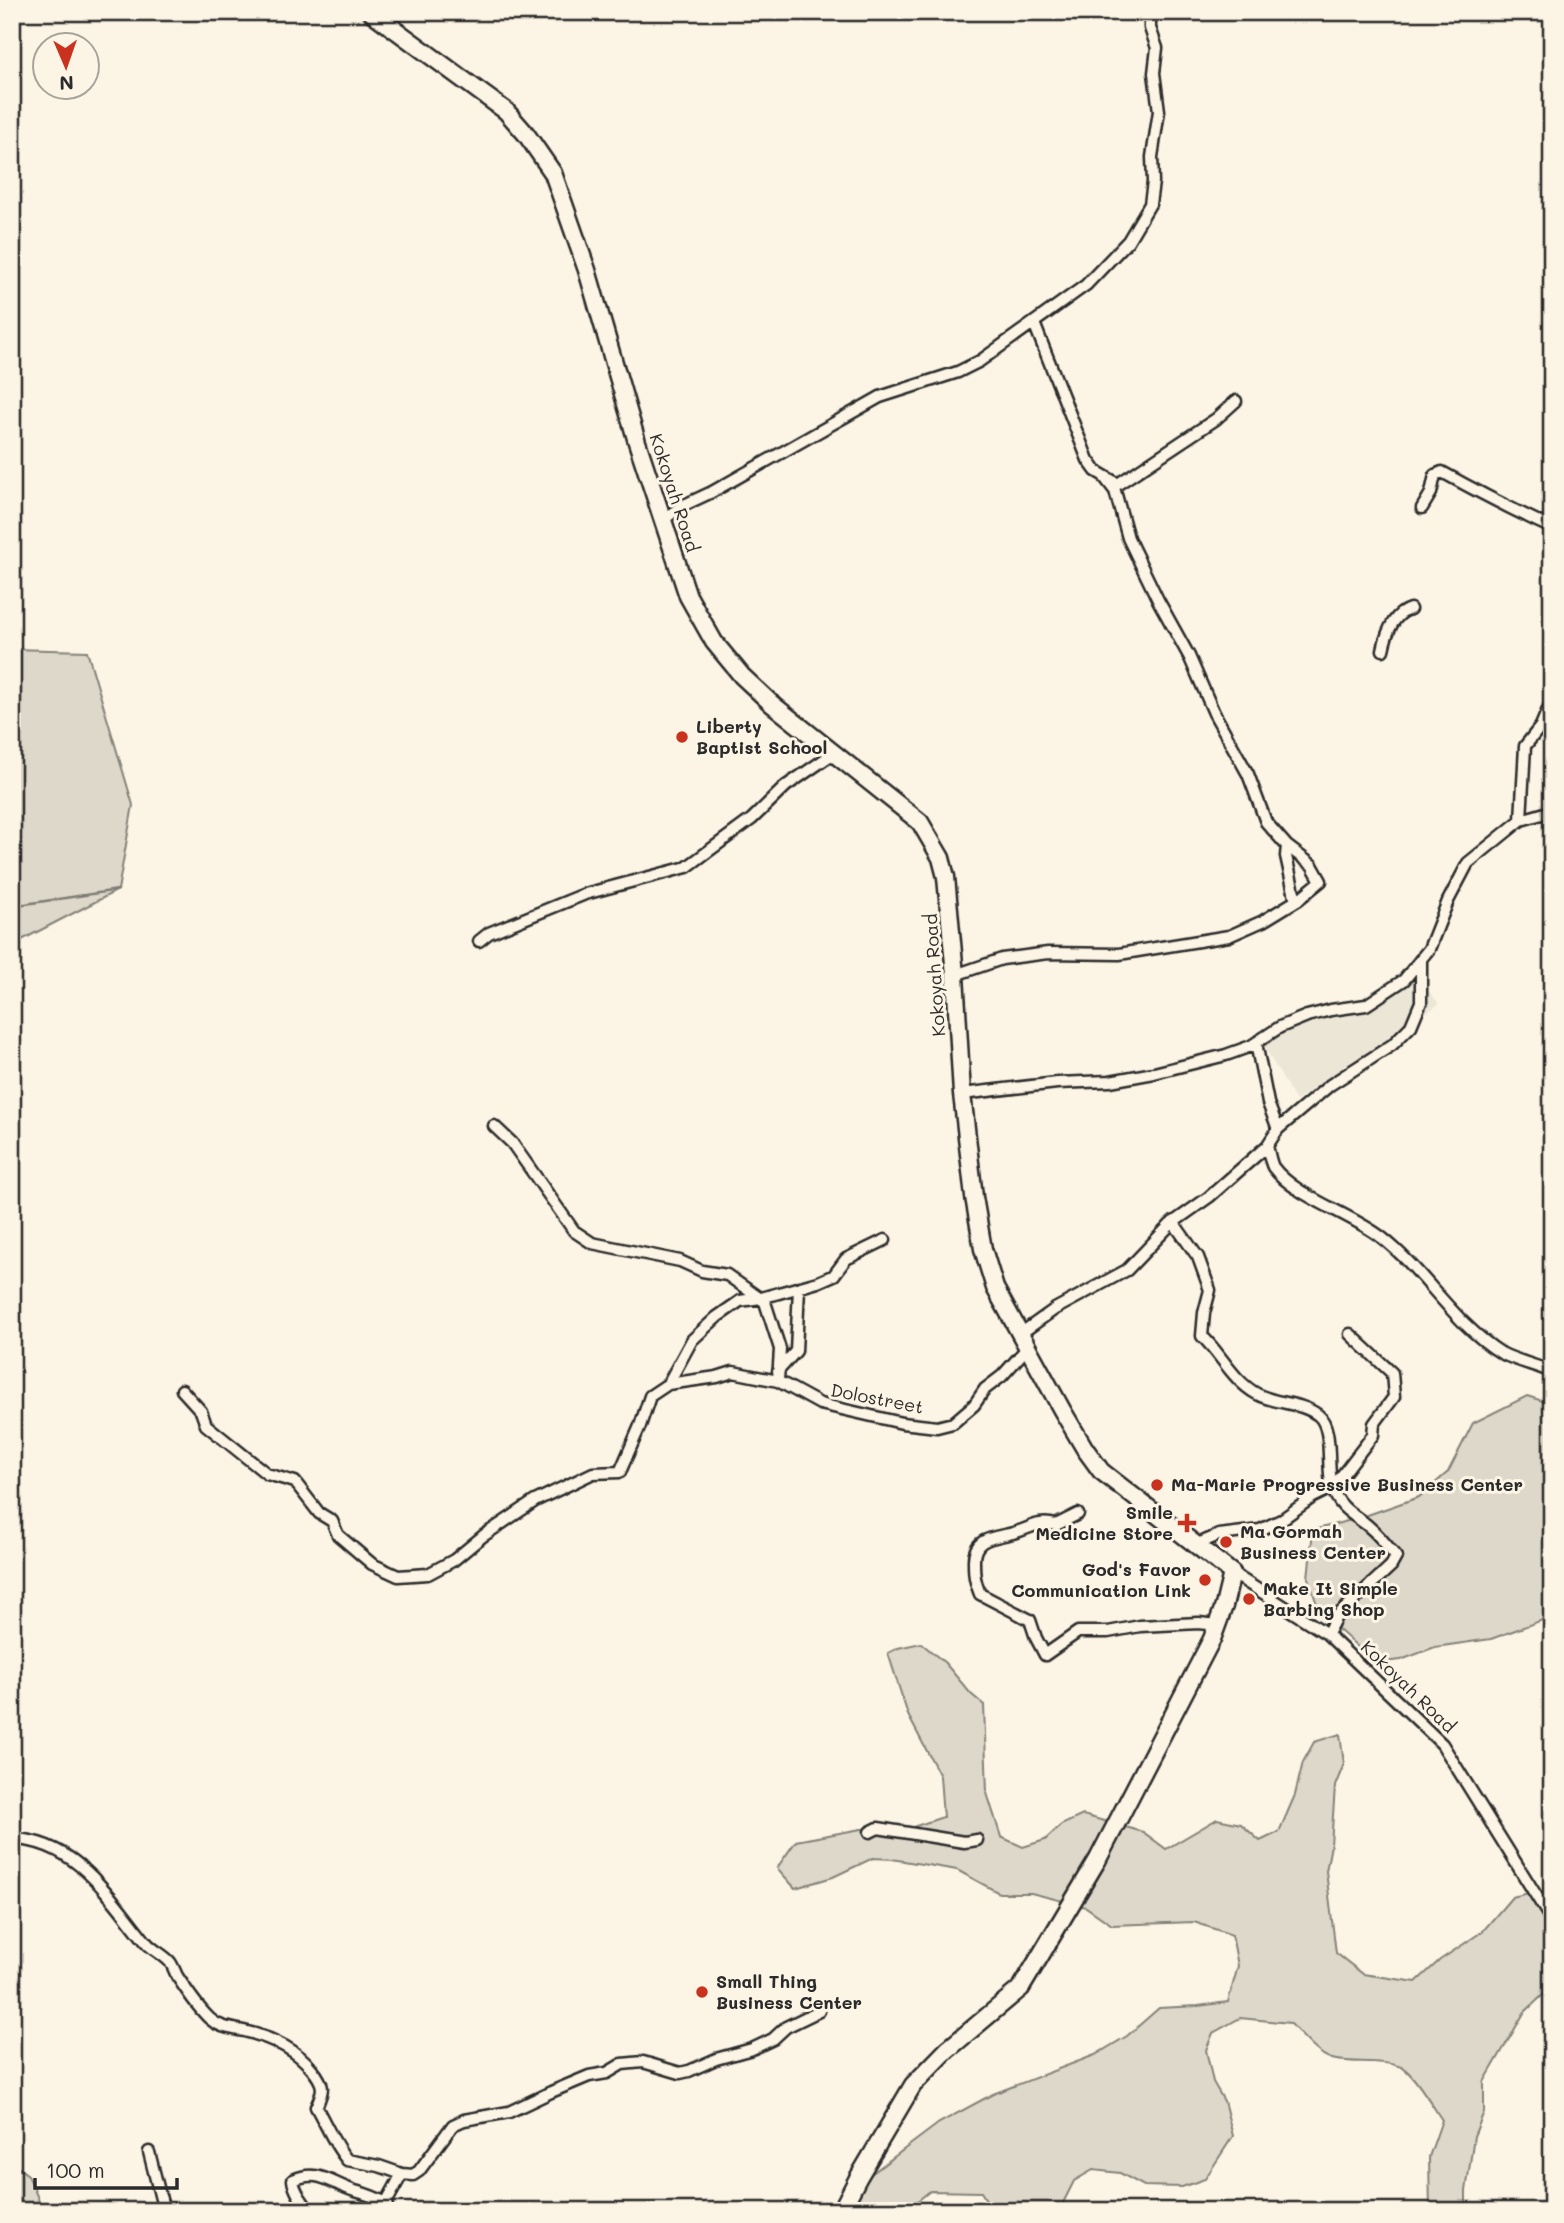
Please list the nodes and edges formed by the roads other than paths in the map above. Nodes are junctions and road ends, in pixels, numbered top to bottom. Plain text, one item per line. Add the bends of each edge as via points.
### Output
1 (371, 12) edge
2 (1157, 12) edge
3 (1034, 323) junction
4 (1236, 401) dead end
5 (1105, 478) junction
6 (1422, 508) dead end
7 (663, 520) junction
8 (1552, 528) edge
9 (1410, 609) dead end
10 (1383, 650) dead end
11 (1552, 700) edge
12 (834, 753) junction
13 (1552, 811) edge
14 (1521, 820) junction
15 (1287, 846) junction
16 (1296, 901) junction
17 (479, 941) dead end
18 (1421, 960) junction
19 (955, 975) junction
20 (1256, 1043) junction
21 (962, 1094) junction
22 (494, 1126) dead end
23 (1278, 1129) junction
24 (1267, 1146) junction
25 (1173, 1222) junction
26 (885, 1240) dead end
27 (799, 1288) junction
28 (761, 1298) junction
29 (1350, 1334) dead end
30 (1024, 1341) junction
31 (1552, 1372) edge
32 (778, 1376) junction
33 (668, 1384) junction
34 (182, 1390) dead end
35 (1333, 1487) junction
36 (1078, 1514) dead end
37 (1195, 1545) junction
38 (1232, 1573) junction
39 (1217, 1625) junction
40 (1327, 1634) junction
41 (870, 1832) dead end
42 (12, 1839) edge
43 (977, 1840) dead end
44 (1552, 1921) edge
45 (819, 2011) dead end
46 (149, 2152) dead end
47 (402, 2174) junction
48 (387, 2207) edge
49 (164, 2211) edge
50 (311, 2211) edge
51 (842, 2211) edge

1 - 7 main road, Kokoyah Road via 506,111 553,173
2 - 3 street via 1150,19 1157,48 1154,73 1159,111 1150,204 1128,241 1086,285
3 - 5 street via 1088,460
3 - 7 street via 958,372 880,397
4 - 5 street via 1118,484
5 - 15 street via 1115,491 1128,538 1248,774 1266,822
6 - 8 street via 1435,475 1442,472
7 - 12 main road, Kokoyah Road via 688,596 714,642 772,704
9 - 10 street via 1386,634
11 - 14 street via 1541,726 1525,746
12 - 17 street via 687,867 585,894
12 - 19 main road, Kokoyah Road via 920,822 937,849 946,877
13 - 14 street
14 - 18 street via 1468,863
15 - 16 street
15 - 16 street via 1312,865 1321,881
16 - 19 street via 1229,936 1119,954 1048,953 1002,959
18 - 20 street via 1404,980 1366,1005 1307,1016
18 - 23 street, Dolostreet via 1421,1002 1410,1026 1392,1045 1330,1085
19 - 21 main road, Kokoyah Road
20 - 21 street via 1226,1055 1110,1081
20 - 23 street
21 - 30 main road, Kokoyah Road via 984,1249 995,1288
22 - 28 street via 512,1143 574,1231 592,1243 727,1275
23 - 24 street, Dolostreet
24 - 25 street, Dolostreet
24 - 31 street via 1272,1165 1294,1188 1381,1237 1452,1313 1502,1353
25 - 30 street, Dolostreet via 1127,1270 1055,1309
25 - 35 street via 1198,1257 1210,1290 1202,1336 1240,1381 1259,1395 1318,1415 1329,1440
26 - 27 street via 846,1259 834,1275
27 - 28 street
27 - 32 street via 796,1350
28 - 32 street via 780,1349
28 - 33 street via 740,1301 701,1331
29 - 35 street via 1392,1373 1394,1397 1374,1424 1373,1435
30 - 32 street, Dolostreet via 1002,1376 974,1405 953,1423 937,1427 820,1404
30 - 37 main road, Kokoyah Road via 1101,1471
32 - 33 street, Dolostreet via 733,1372
33 - 34 street via 650,1396 620,1472 593,1474 535,1501 428,1574 398,1576 372,1564 338,1535 332,1521 319,1513 295,1482 267,1474 206,1425 201,1410
35 - 37 street via 1260,1530 1219,1535
35 - 40 street via 1344,1510 1368,1526 1396,1557 1336,1617
36 - 39 street via 1056,1525 1043,1521 983,1541 972,1555 980,1594 1030,1620 1045,1655 1078,1632
37 - 38 main road, Kokoyah Road
38 - 39 main road
38 - 40 street, Kokoyah Road
39 - 51 main road via 1098,1859 1021,1988 913,2085
40 - 44 street, Kokoyah Road via 1442,1744
41 - 43 street via 878,1828 964,1842
42 - 47 street via 44,1843 84,1870 120,1906 149,1945 170,1962 211,2020 271,2040 307,2063 320,2079 323,2092 316,2107 333,2143 347,2160
45 - 47 street via 752,2049 689,2071 680,2073 643,2062 622,2064 509,2112 464,2120 453,2125 419,2171
46 - 49 street
47 - 48 street
48 - 50 street via 370,2194 323,2176 303,2175 293,2184

